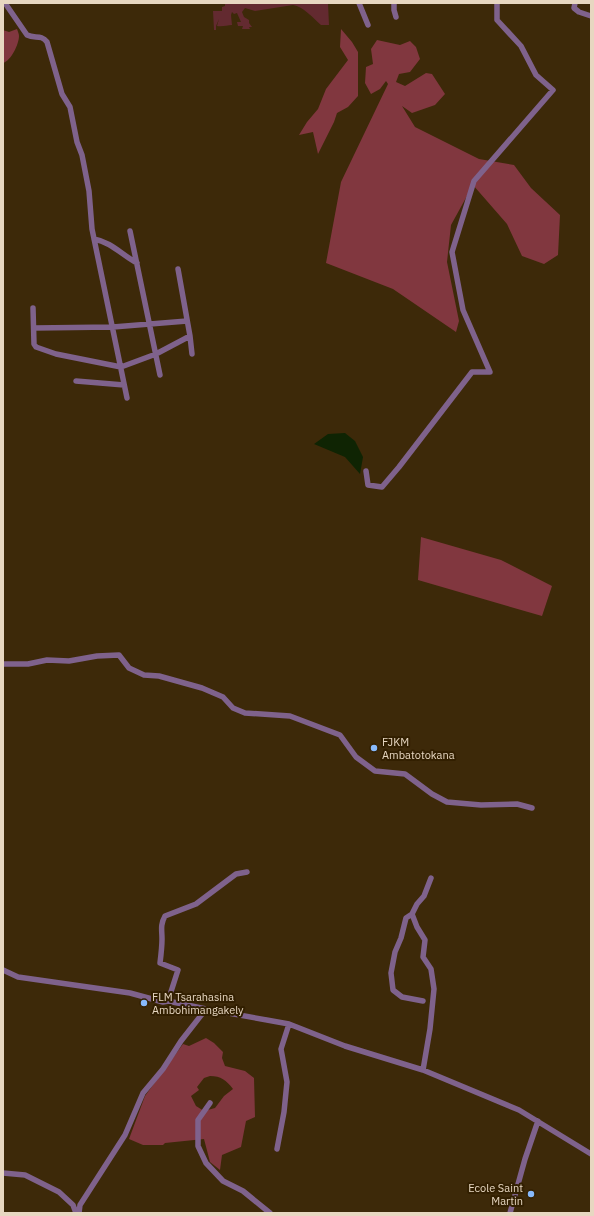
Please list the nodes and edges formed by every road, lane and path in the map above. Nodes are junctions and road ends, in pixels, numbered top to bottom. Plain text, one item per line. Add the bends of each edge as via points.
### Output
1 (5, 3) edge
2 (359, 3) edge
3 (394, 3) edge
4 (497, 3) edge
5 (575, 3) edge
6 (591, 16) edge
7 (396, 17) dead end
8 (368, 25) dead end
9 (130, 231) dead end
10 (94, 239) junction
11 (136, 263) junction
12 (178, 269) dead end
13 (33, 308) dead end
14 (188, 321) junction
15 (148, 324) junction
16 (112, 327) junction
17 (34, 328) junction
18 (190, 336) junction
19 (156, 354) junction
20 (192, 354) dead end
21 (121, 367) junction
22 (160, 375) dead end
23 (76, 381) dead end
24 (124, 385) junction
25 (126, 398) dead end
26 (366, 471) dead end
27 (3, 664) edge
28 (532, 808) dead end
29 (247, 872) dead end
30 (431, 878) dead end
31 (412, 914) junction
32 (3, 970) edge
33 (168, 1001) junction
34 (423, 1001) dead end
35 (206, 1010) junction
36 (289, 1024) junction
37 (423, 1070) junction
38 (210, 1103) dead end
39 (538, 1121) junction
40 (277, 1150) dead end
41 (591, 1154) edge
42 (3, 1173) edge
43 (76, 1213) edge
44 (79, 1213) edge
45 (270, 1213) edge
46 (510, 1213) edge

1 - 10 street via 27,35 39,36 47,42 62,94 70,107 89,191
2 - 8 street
3 - 7 street
4 - 26 street via 498,20 521,46 536,75 553,90 474,181 452,252 463,310 490,372 472,372 382,487 368,485
5 - 6 street via 576,10
9 - 11 street
10 - 11 street via 101,240
10 - 16 street
11 - 15 street
12 - 14 street
13 - 17 street
14 - 15 street
14 - 18 street
15 - 16 street
15 - 19 street
16 - 17 street
16 - 21 street
17 - 21 street via 36,347 56,354
18 - 19 street
18 - 20 street
19 - 21 street
19 - 22 street
21 - 24 street
23 - 24 street
24 - 25 street
27 - 28 street via 69,661 119,655 129,668 144,675 159,676 202,688 223,697 233,708 245,713 290,716 340,735 356,757 375,771 406,774 447,802 481,805 517,804
29 - 33 street via 236,874 196,904 165,916 161,927 160,963 178,970
30 - 31 street via 424,896
31 - 34 street via 406,918 395,952 391,973 393,990 402,997
31 - 37 street via 417,928 426,940 423,957 431,969 434,989
32 - 33 street via 18,977
33 - 35 street
35 - 36 street
35 - 44 street via 143,1093 125,1135 80,1205
36 - 37 street via 345,1046
36 - 40 street via 282,1049 287,1082
37 - 39 street via 519,1110
38 - 45 street via 198,1120 198,1146 206,1163 222,1180 243,1191
39 - 41 street
39 - 46 street
42 - 43 street via 25,1175 59,1192 73,1205

